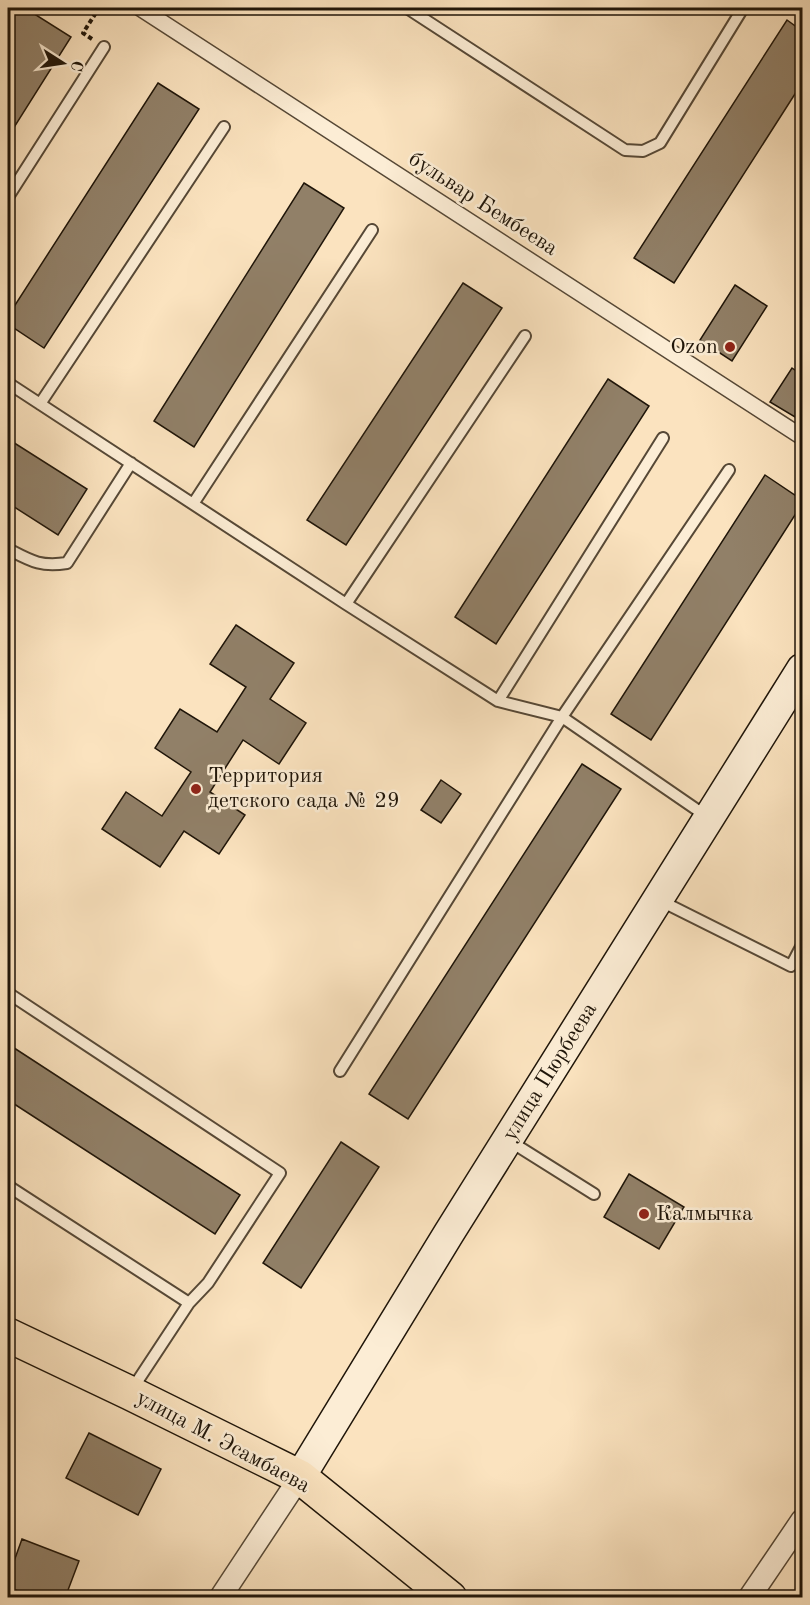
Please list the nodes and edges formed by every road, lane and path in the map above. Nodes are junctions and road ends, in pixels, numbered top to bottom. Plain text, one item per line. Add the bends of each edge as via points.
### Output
1 (99, 8) edge
2 (140, 8) edge
3 (407, 8) edge
4 (743, 8) edge
5 (104, 47) joint
6 (224, 127) dead end
7 (8, 197) edge
8 (372, 230) dead end
9 (525, 336) dead end
10 (8, 383) edge
11 (40, 404) junction
12 (802, 437) edge
13 (663, 438) dead end
14 (130, 463) junction
15 (729, 470) dead end
16 (193, 504) junction
17 (8, 549) edge
18 (346, 604) junction
19 (802, 669) edge
20 (498, 701) junction
21 (562, 717) junction
22 (709, 818) junction
23 (658, 900) junction
24 (802, 945) edge
25 (8, 993) edge
26 (340, 1071) dead end
27 (508, 1140) junction
28 (8, 1186) edge
29 (594, 1194) dead end
30 (189, 1303) junction
31 (8, 1335) edge
32 (130, 1393) junction
33 (300, 1477) junction
34 (802, 1520) edge
35 (220, 1598) edge
36 (450, 1598) edge
37 (749, 1598) edge

1 - 5 path via 83,33
2 - 12 street, бульвар Бембеева
3 - 4 lane via 625,150 643,151 660,143
5 - 7 lane
6 - 11 lane
8 - 16 lane
9 - 18 lane
10 - 11 lane
11 - 14 lane
13 - 20 lane
14 - 16 lane
14 - 17 lane via 67,563 32,561
15 - 21 lane
16 - 18 lane
18 - 20 lane
19 - 22 main road, улица Пюрбеева
20 - 21 lane
21 - 22 lane
21 - 26 lane
22 - 23 main road, улица Пюрбеева
23 - 24 lane via 791,966
23 - 27 main road, улица Пюрбеева
25 - 30 lane via 280,1173 208,1283
27 - 29 lane
27 - 33 main road, улица Пюрбеева
28 - 30 lane
30 - 32 lane
31 - 32 main road, улица М. Эсамбаева
32 - 33 main road, улица М. Эсамбаева
33 - 35 street
33 - 36 main road, улица М. Эсамбаева
34 - 37 street

